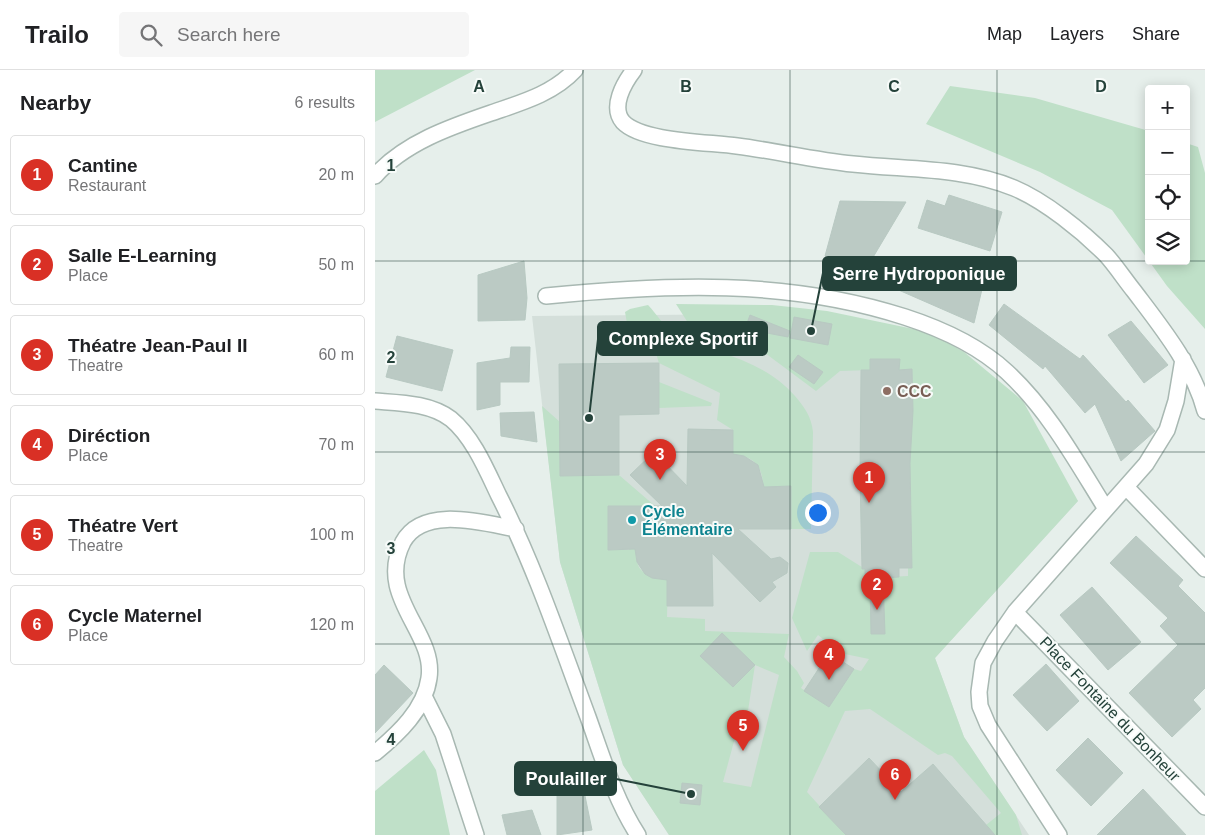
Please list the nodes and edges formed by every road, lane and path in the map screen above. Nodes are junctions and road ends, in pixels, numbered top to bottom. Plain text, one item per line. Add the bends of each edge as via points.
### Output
1 (575, 70) edge
2 (634, 70) edge
3 (375, 176) edge
4 (546, 296) dead end
5 (1183, 359) junction
6 (375, 401) edge
7 (1205, 411) edge
8 (1127, 488) junction
9 (1106, 509) junction
10 (515, 529) junction
11 (1205, 569) edge
12 (1015, 612) junction
13 (424, 696) junction
14 (375, 753) edge
15 (1205, 807) edge
16 (476, 835) edge
17 (638, 835) edge
18 (1059, 835) edge

1 - 3 street via 550,89 523,102 473,119 407,148
2 - 5 street via 620,95 618,107 621,120 643,133 825,161 967,174 1016,189 1054,212 1106,256
4 - 9 street via 668,287 776,290 856,303 927,325 957,337 1008,373 1054,425
5 - 7 street
5 - 8 street via 1167,430
6 - 10 street via 409,403 438,411 452,420 468,439
8 - 9 street
8 - 11 street
9 - 12 street
10 - 13 street via 463,520 436,520 418,528 405,539 395,556 398,594 427,656 429,676
10 - 17 street via 548,606 613,784
12 - 15 street, Place Fontaine du Bonheur
12 - 18 street via 983,663 980,706 988,725
13 - 14 street via 412,717
13 - 16 street via 443,734

